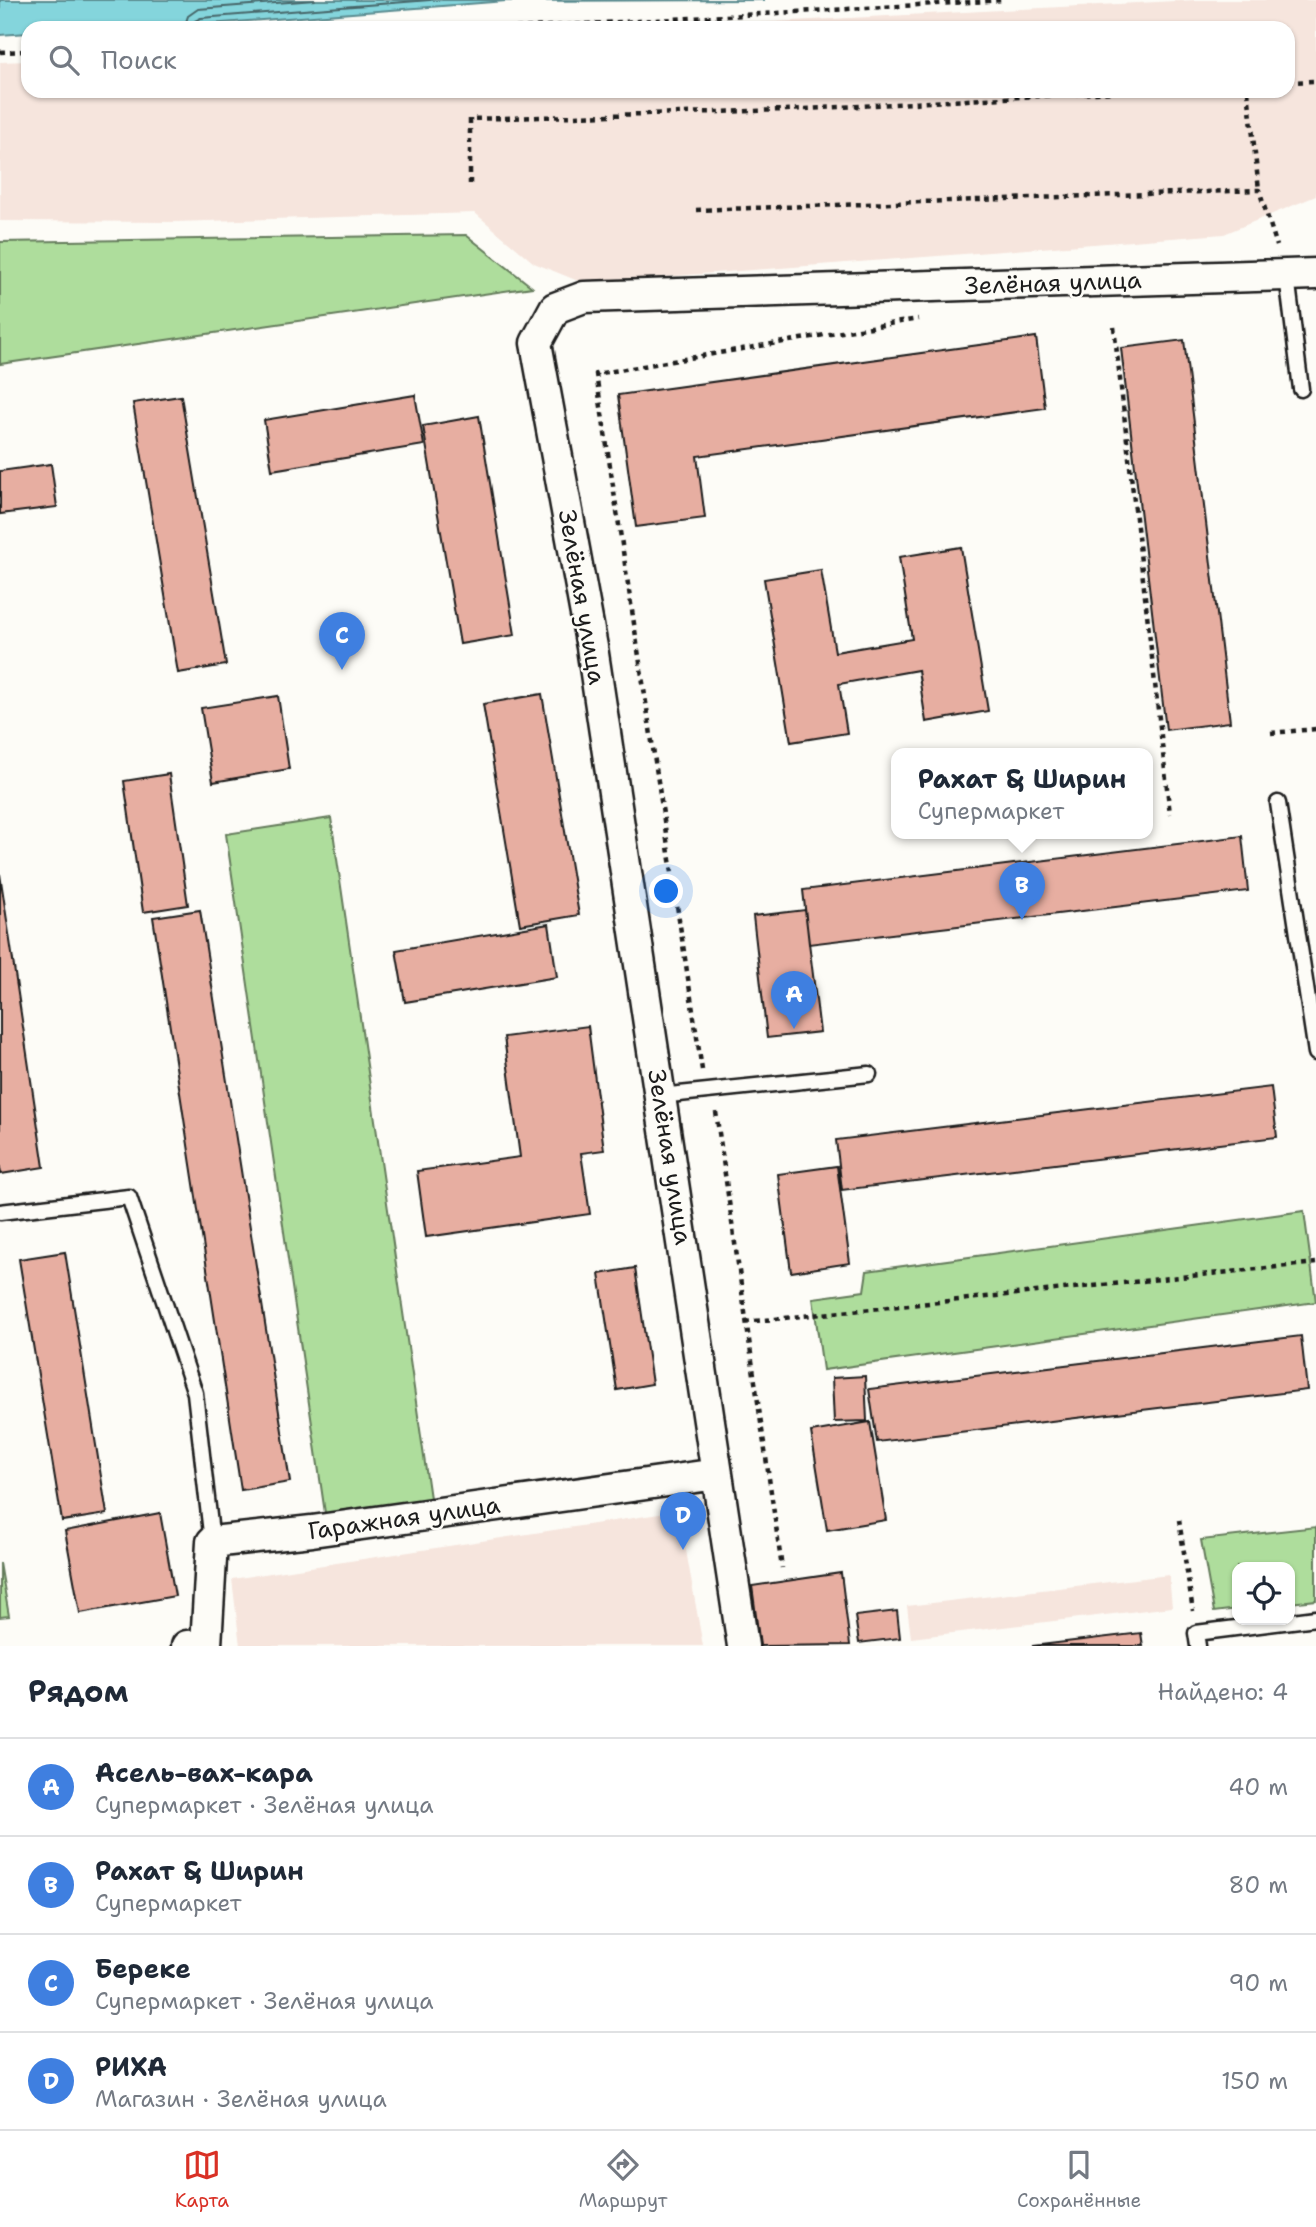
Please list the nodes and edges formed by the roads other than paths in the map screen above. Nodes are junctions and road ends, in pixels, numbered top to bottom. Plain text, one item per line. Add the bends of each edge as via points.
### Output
1 (1316, 274) edge
2 (1287, 276) junction
3 (1301, 389) dead end
4 (1278, 803) dead end
5 (1316, 1053) edge
6 (869, 1074) dead end
7 (660, 1096) junction
8 (0, 1212) edge
9 (717, 1474) junction
10 (212, 1542) junction
11 (1316, 1618) edge
12 (1197, 1639) edge
13 (187, 1646) edge
14 (743, 1646) edge

1 - 2 street, Зелёная улица
2 - 3 lane
2 - 7 street, Зелёная улица via 584,298 555,308 536,343 592,647
4 - 5 lane
6 - 7 lane
7 - 9 street, Зелёная улица
8 - 10 lane via 129,1197 195,1394
9 - 10 street, Гаражная улица
9 - 14 street, Зелёная улица
10 - 13 street via 206,1645
11 - 12 lane

